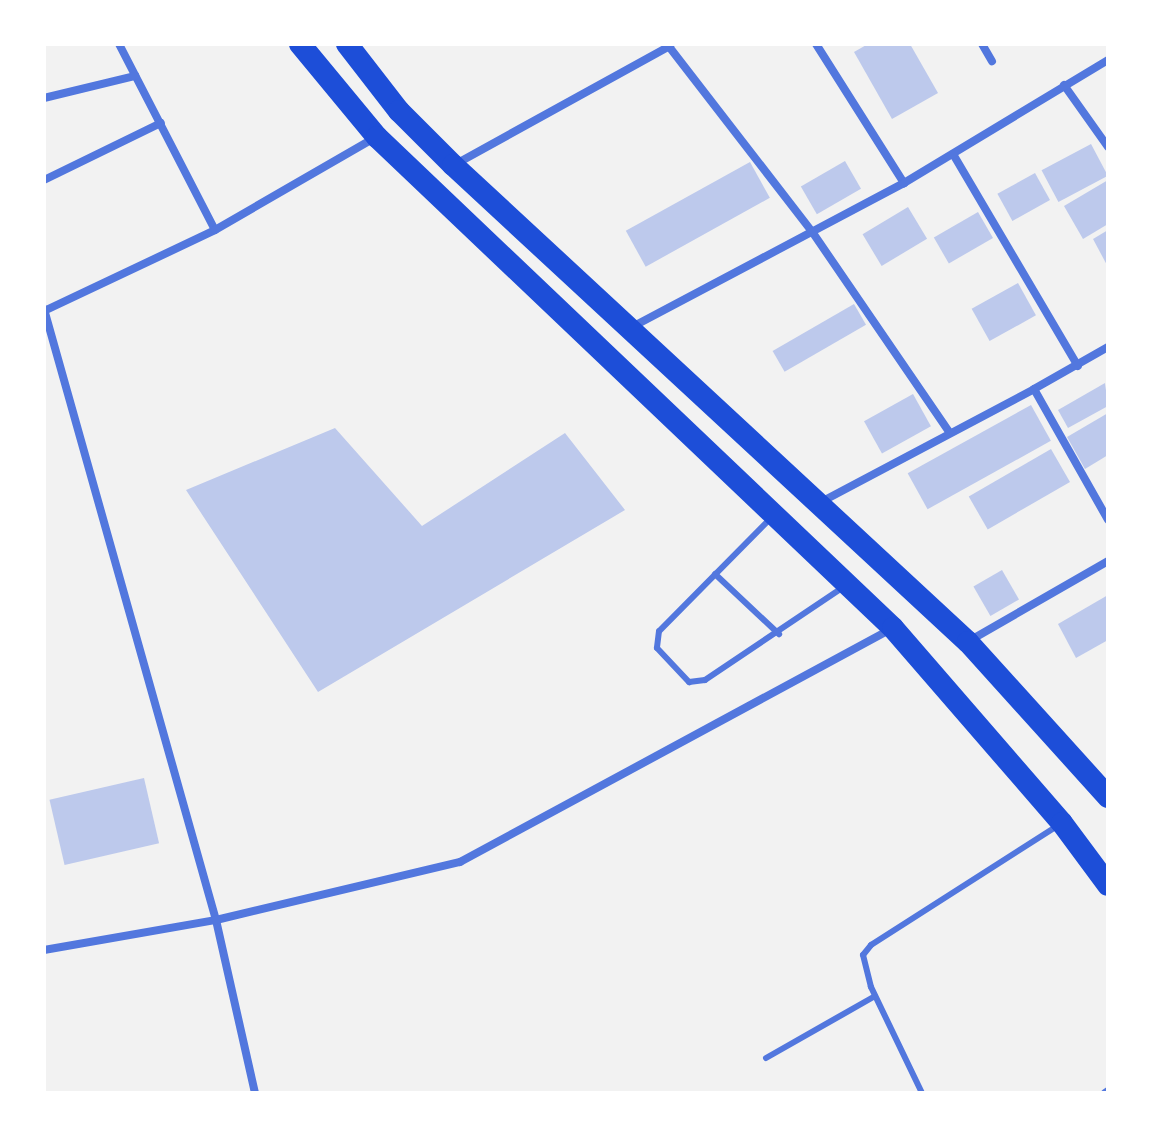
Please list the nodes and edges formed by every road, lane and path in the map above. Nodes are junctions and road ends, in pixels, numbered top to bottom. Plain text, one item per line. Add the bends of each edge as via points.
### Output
1 (119, 44) edge
2 (300, 44) edge
3 (347, 44) edge
4 (816, 44) edge
5 (982, 44) edge
6 (669, 45) edge
7 (1108, 60) edge
8 (992, 61) dead end
9 (135, 76) junction
10 (1064, 85) junction
11 (44, 98) edge
12 (161, 123) junction
13 (377, 137) junction
14 (1108, 147) edge
15 (953, 154) junction
16 (453, 165) junction
17 (44, 180) edge
18 (904, 183) junction
19 (215, 230) junction
20 (813, 233) junction
21 (44, 310) edge
22 (631, 327) junction
23 (1108, 347) edge
24 (1078, 366) junction
25 (1034, 389) junction
26 (950, 433) junction
27 (821, 502) junction
28 (776, 513) junction
29 (1108, 520) edge
30 (1108, 561) edge
31 (715, 574) junction
32 (848, 584) junction
33 (893, 628) junction
34 (779, 634) junction
35 (968, 642) junction
36 (1108, 797) edge
37 (1062, 823) junction
38 (1108, 885) edge
39 (216, 920) junction
40 (44, 950) edge
41 (875, 996) junction
42 (766, 1058) dead end
43 (255, 1093) edge
44 (922, 1093) edge

1 - 9 street
2 - 13 highway
3 - 16 highway via 399,111
4 - 18 street
5 - 8 street
6 - 16 street
6 - 20 street
7 - 10 street
9 - 11 street
9 - 12 street
10 - 14 street
10 - 15 street
12 - 17 street
12 - 19 street
13 - 19 street
13 - 28 highway
15 - 18 street
15 - 24 street
16 - 22 highway
18 - 20 street
19 - 21 street
20 - 22 street
20 - 26 street
21 - 39 street
22 - 27 highway
23 - 24 street
24 - 25 street
25 - 26 street
25 - 29 street
26 - 27 street
27 - 35 highway
28 - 31 lane
28 - 32 highway
30 - 35 street
31 - 34 lane
31 - 34 lane via 659,631 657,648 689,682 705,680
32 - 33 highway
32 - 34 lane
33 - 37 highway
33 - 39 street via 460,862
35 - 36 highway
37 - 38 highway
37 - 41 lane via 871,945 864,967
39 - 40 street
39 - 43 street
41 - 42 lane
41 - 44 lane

